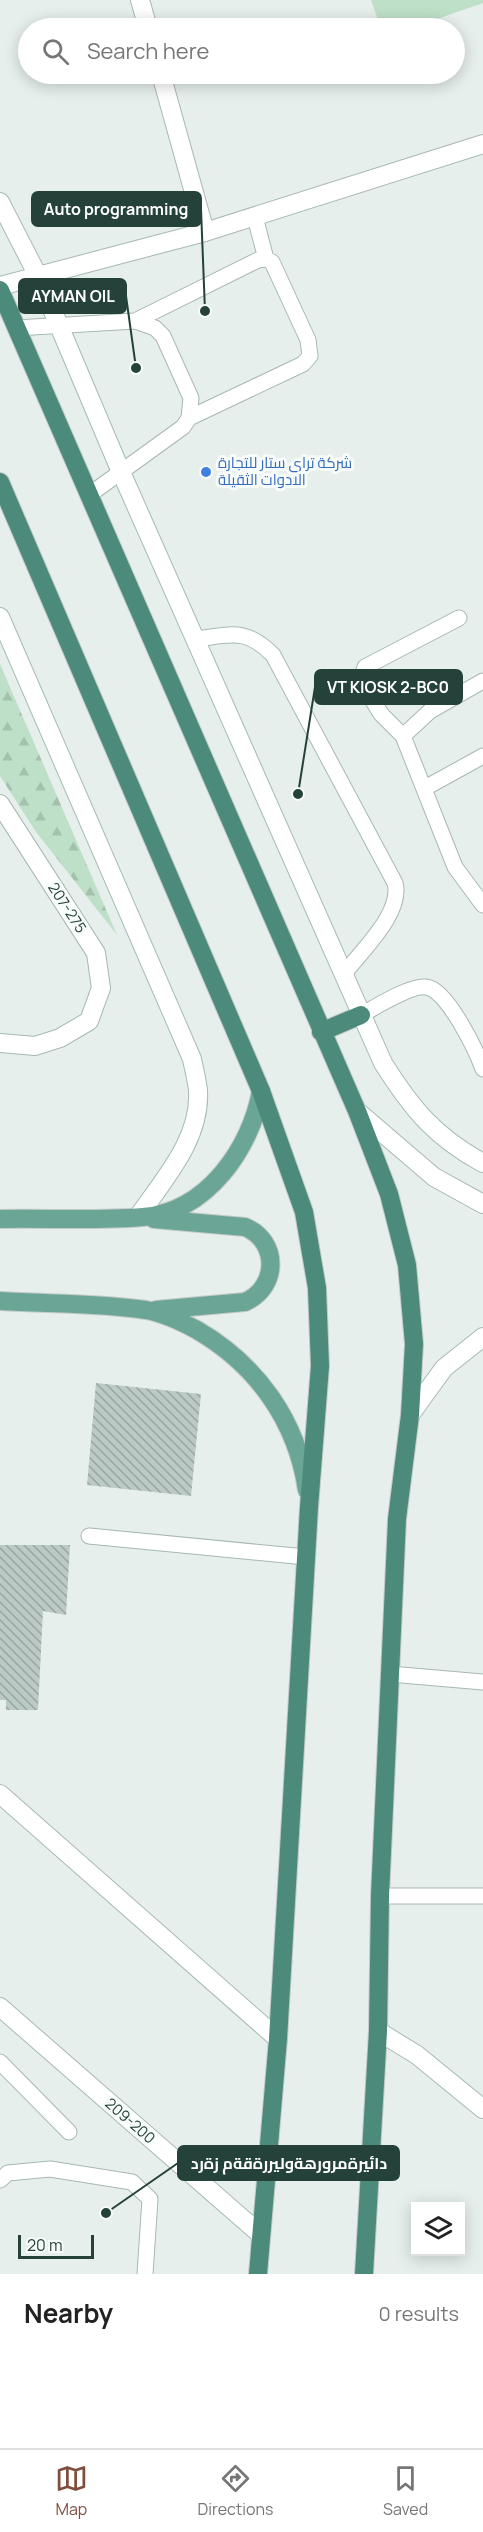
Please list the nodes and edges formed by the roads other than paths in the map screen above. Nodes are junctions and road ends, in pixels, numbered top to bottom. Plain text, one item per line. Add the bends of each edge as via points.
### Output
1 (140, 0) edge
2 (145, 18) edge
3 (164, 84) edge
4 (483, 144) edge
5 (0, 202) edge
6 (255, 217) junction
7 (206, 232) junction
8 (266, 259) junction
9 (38, 276) junction
10 (0, 288) edge
11 (135, 321) junction
12 (59, 325) junction
13 (16, 328) junction
14 (189, 418) junction
15 (121, 472) junction
16 (0, 482) edge
17 (89, 495) junction
18 (6, 514) edge
19 (0, 616) edge
20 (459, 618) dead end
21 (195, 639) junction
22 (483, 681) edge
23 (403, 736) junction
24 (483, 756) edge
25 (425, 788) junction
26 (0, 804) edge
27 (483, 905) edge
28 (344, 974) junction
29 (362, 1015) junction
30 (321, 1032) junction
31 (0, 1043) edge
32 (483, 1069) edge
33 (261, 1091) junction
34 (357, 1112) junction
35 (483, 1163) edge
36 (483, 1204) edge
37 (139, 1217) junction
38 (0, 1219) edge
39 (0, 1301) edge
40 (148, 1310) junction
41 (483, 1337) edge
42 (410, 1415) junction
43 (309, 1507) junction
44 (89, 1536) dead end
45 (306, 1557) junction
46 (390, 1674) junction
47 (483, 1682) edge
48 (0, 1794) edge
49 (380, 1896) junction
50 (483, 1896) edge
51 (0, 2007) edge
52 (378, 2031) junction
53 (278, 2039) junction
54 (0, 2062) edge
55 (483, 2109) edge
56 (69, 2132) dead end
57 (0, 2181) edge
58 (260, 2234) junction
59 (145, 2274) edge
60 (258, 2274) edge
61 (364, 2274) edge

1 - 2 street
3 - 7 street
4 - 6 street
5 - 9 street
6 - 7 street
6 - 8 lane
7 - 9 street
8 - 11 lane
8 - 14 lane via 272,262 308,340 310,356 303,364
9 - 10 street
9 - 12 street
10 - 13 highway
11 - 12 lane
11 - 14 lane via 155,328 163,336 191,398
12 - 13 lane
12 - 15 street
13 - 17 highway
14 - 15 lane via 183,427
15 - 17 lane
15 - 21 street
16 - 18 highway
17 - 30 highway
18 - 33 highway
19 - 37 street via 192,1059 198,1092 194,1126 179,1157
20 - 23 lane via 366,667 361,681 381,714
21 - 28 street
21 - 28 lane via 244,634 261,643 273,656 395,883 398,893 394,909
22 - 23 lane via 430,711
23 - 25 lane
24 - 25 lane
25 - 27 lane via 455,867
26 - 31 street, 207-275 via 96,953 101,988 89,1021 60,1038 35,1046
28 - 29 street
29 - 30 highway
29 - 32 lane via 426,987 441,994 475,1047
29 - 35 street via 382,1063 417,1113 441,1138
30 - 34 highway
33 - 37 main road via 246,1140 216,1181 188,1201
33 - 43 highway via 304,1212 317,1288 320,1366
34 - 36 street via 434,1177
34 - 42 highway via 389,1194 407,1265 414,1344
37 - 38 main road
37 - 40 main road via 245,1227 261,1238 271,1261 265,1286 244,1302
39 - 40 main road
40 - 43 main road via 184,1323 218,1343 248,1368 272,1398 291,1432 303,1468
41 - 42 street via 444,1368
42 - 46 highway via 397,1519
43 - 45 highway
44 - 45 lane
45 - 53 highway
46 - 47 lane
46 - 49 highway
48 - 53 street
49 - 50 lane
49 - 52 highway
51 - 58 street, 209-200
52 - 55 street via 417,2055
52 - 61 highway
53 - 58 highway
54 - 56 lane
57 - 59 lane via 8,2174 50,2169 132,2182 150,2199
58 - 60 highway

